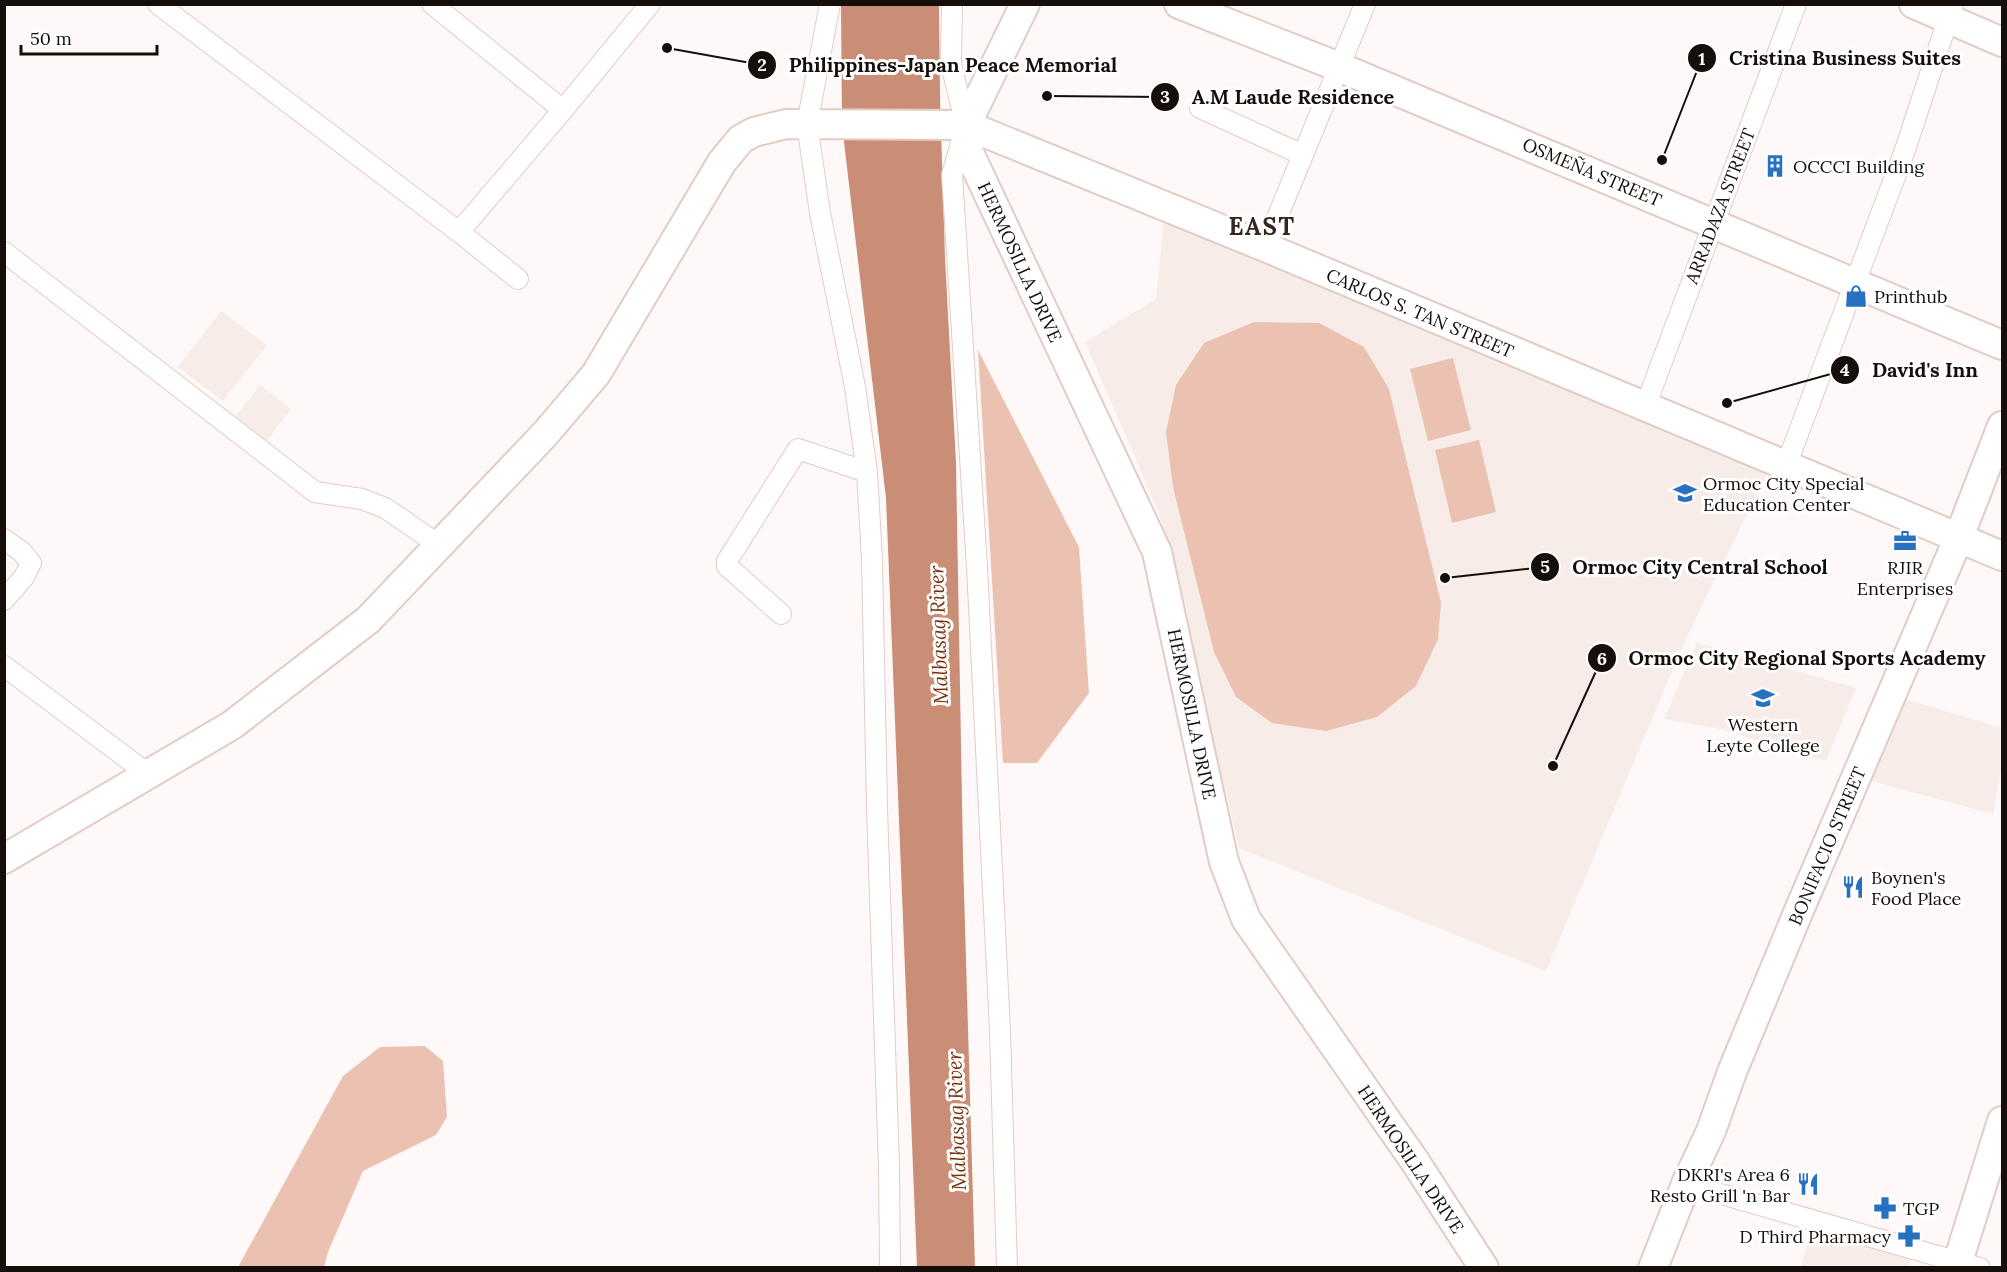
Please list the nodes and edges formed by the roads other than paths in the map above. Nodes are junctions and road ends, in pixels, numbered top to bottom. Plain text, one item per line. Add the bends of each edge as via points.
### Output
1 (158, 4) edge
2 (432, 4) edge
3 (650, 4) edge
4 (830, 4) edge
5 (952, 4) edge
6 (1025, 4) edge
7 (1179, 4) edge
8 (1365, 4) edge
9 (1796, 4) edge
10 (1914, 4) edge
11 (1951, 12) edge
12 (2002, 42) edge
13 (1339, 67) junction
14 (1200, 108) dead end
15 (563, 110) junction
16 (817, 124) junction
17 (955, 125) junction
18 (1303, 155) junction
19 (1714, 223) junction
20 (459, 232) junction
21 (1265, 247) junction
22 (4, 252) edge
23 (518, 279) dead end
24 (1856, 282) junction
25 (2002, 345) edge
26 (1645, 407) junction
27 (2002, 426) edge
28 (1786, 466) junction
29 (867, 472) junction
30 (1959, 537) junction
31 (4, 539) edge
32 (439, 545) junction
33 (2002, 556) edge
34 (4, 600) edge
35 (781, 614) dead end
36 (4, 666) edge
37 (148, 774) junction
38 (4, 859) edge
39 (2002, 1121) edge
40 (1686, 1184) junction
41 (1965, 1265) edge
42 (890, 1268) edge
43 (1007, 1268) edge
44 (1484, 1268) edge
45 (1653, 1268) edge

1 - 20 street
2 - 15 street
3 - 15 street
4 - 16 street
5 - 17 street
6 - 17 street
7 - 13 street, OSMEÑA STREET
8 - 13 street
9 - 19 street, ARRADAZA STREET
10 - 11 street
11 - 12 street
11 - 24 street
13 - 18 street
13 - 19 street, OSMEÑA STREET
14 - 18 street
15 - 20 street
16 - 17 street, CARLOS S. TAN STREET
16 - 29 street via 820,213 855,387
16 - 32 street, CARLOS S. TAN STREET via 786,124 754,132 732,149 596,374 545,434
17 - 21 street, CARLOS S. TAN STREET
17 - 43 street via 952,175 978,579
17 - 44 street, HERMOSILLA DRIVE via 1157,552 1224,862 1246,919 1414,1160
18 - 21 street
19 - 24 street, OSMEÑA STREET
19 - 26 street, ARRADAZA STREET
20 - 23 street
21 - 26 street, CARLOS S. TAN STREET
22 - 32 street via 315,492 362,499 385,508
24 - 25 street, OSMEÑA STREET
24 - 28 street
26 - 28 street, CARLOS S. TAN STREET
27 - 30 street, BONIFACIO STREET
28 - 30 street, CARLOS S. TAN STREET
29 - 35 street via 798,449 727,561 727,566
29 - 42 street
30 - 33 street, CARLOS S. TAN STREET
30 - 40 street, BONIFACIO STREET
31 - 34 street via 31,563
32 - 37 street, CARLOS S. TAN STREET via 368,620 232,724
36 - 37 street
37 - 38 street, CARLOS S. TAN STREET
39 - 41 street
40 - 41 street
40 - 45 street, BONIFACIO STREET

